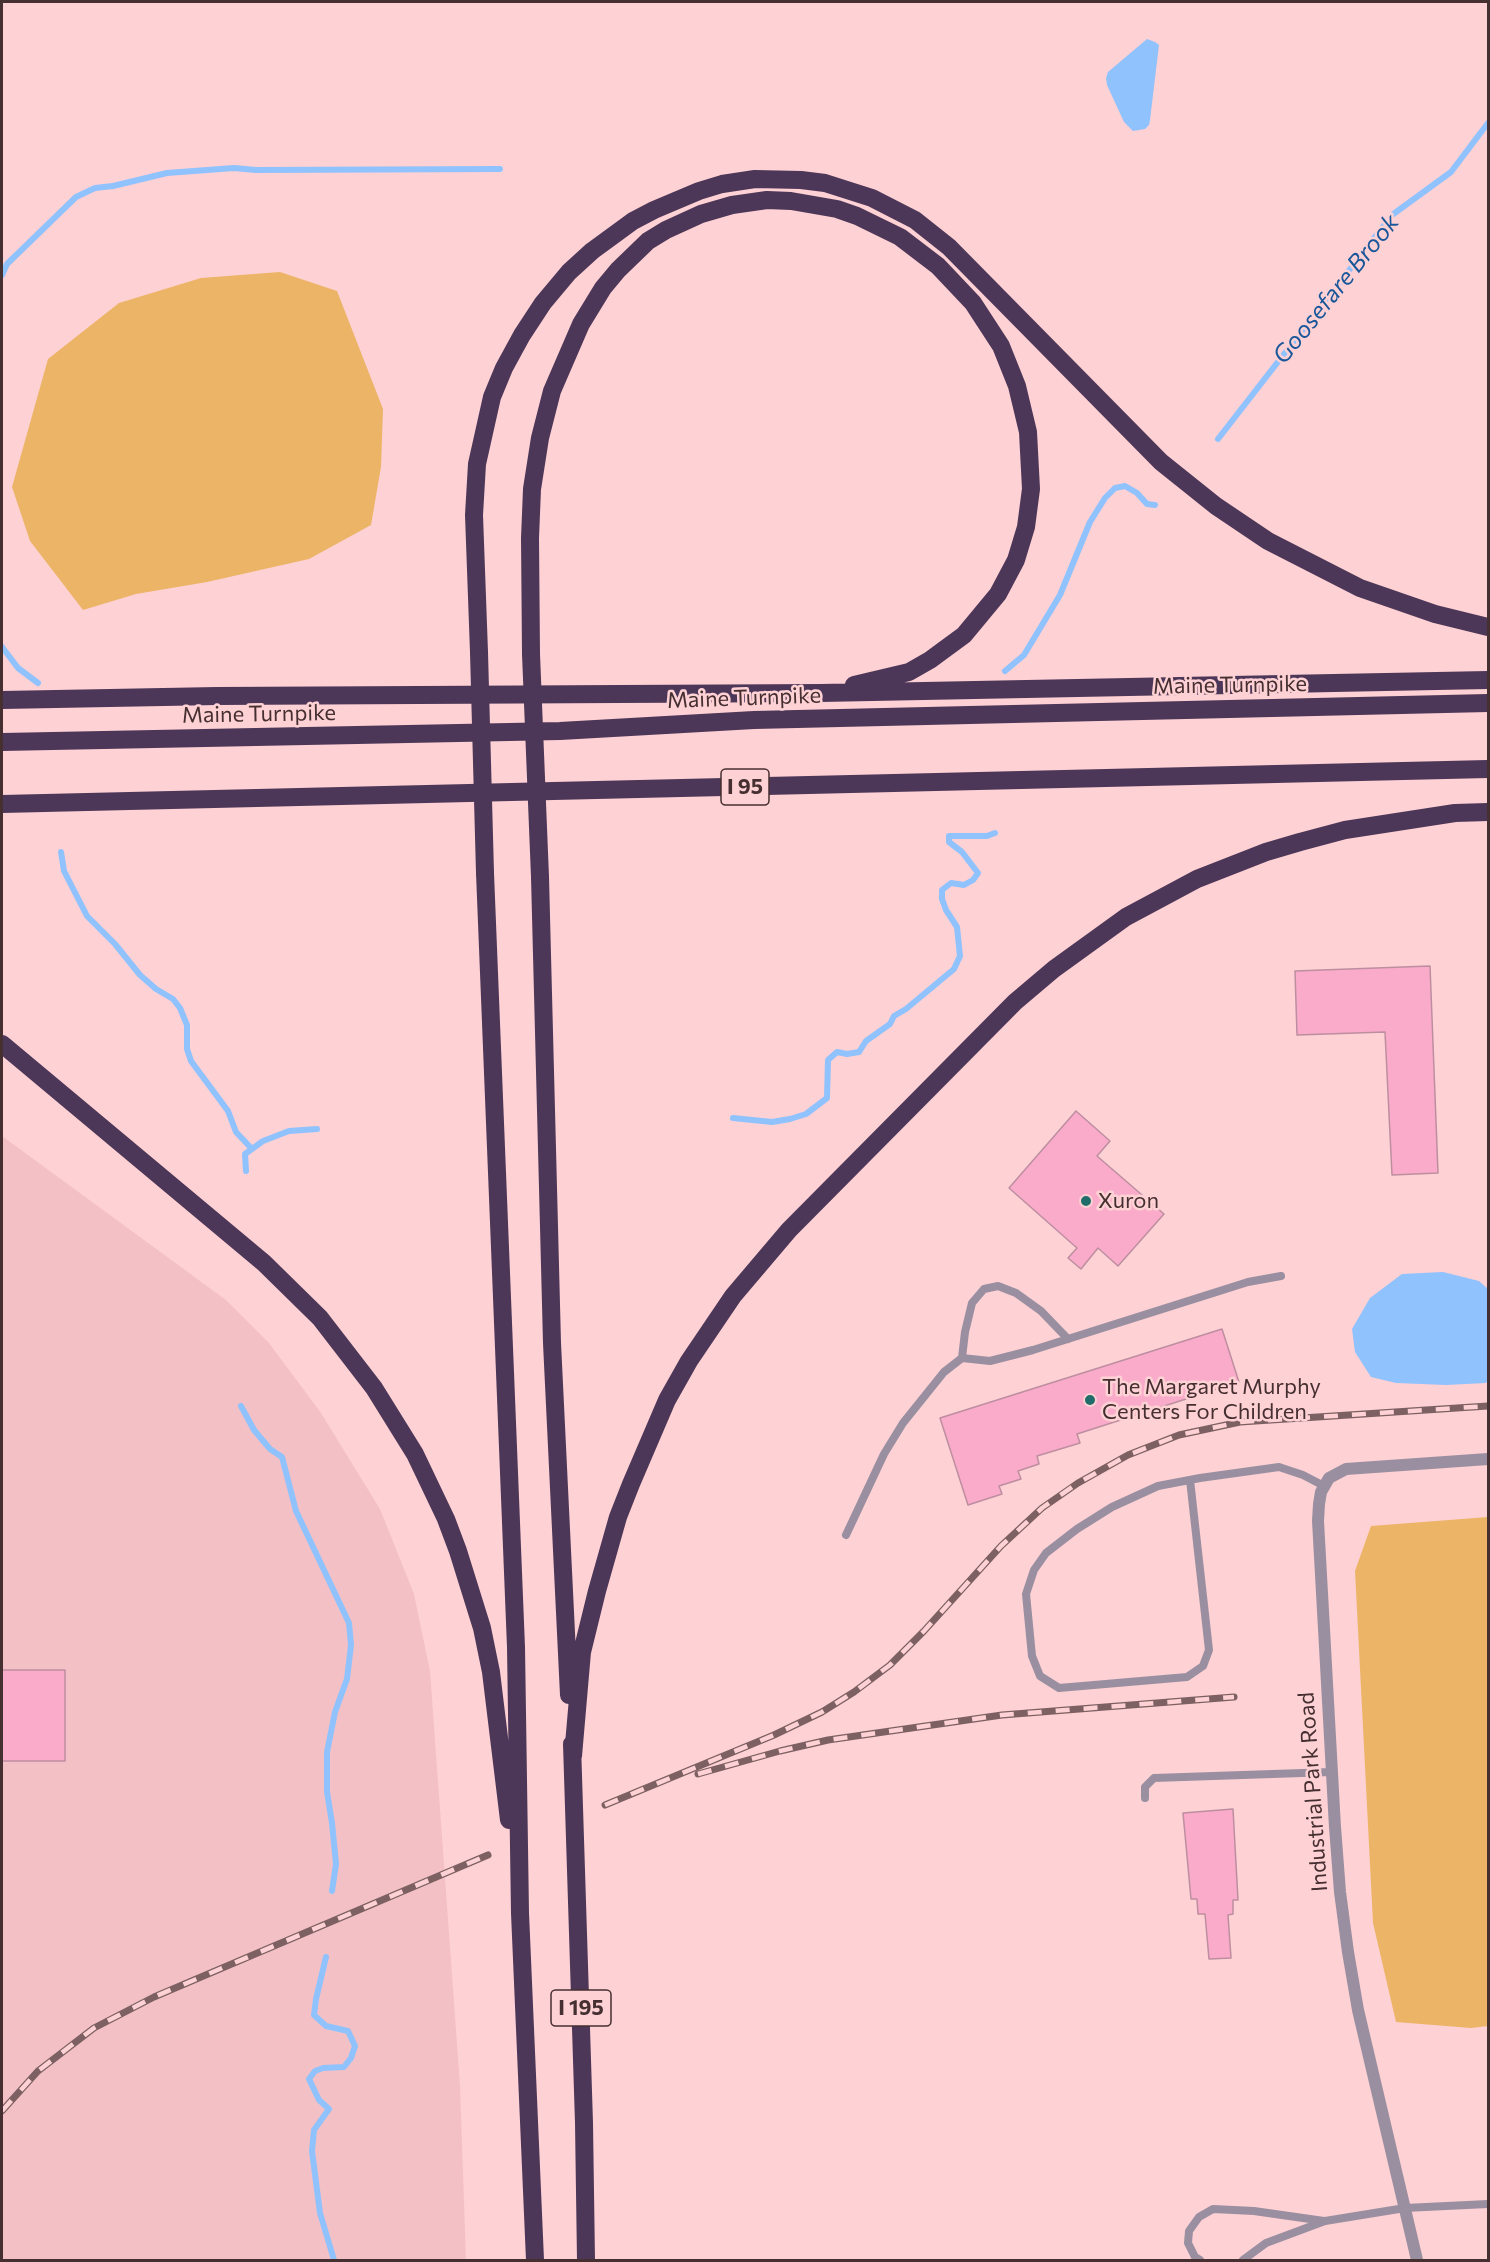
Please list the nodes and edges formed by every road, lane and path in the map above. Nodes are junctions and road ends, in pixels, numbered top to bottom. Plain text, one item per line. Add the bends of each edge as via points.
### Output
1 (1488, 627) edge
2 (1488, 680) edge
3 (821, 693) junction
4 (2, 700) edge
5 (1488, 703) edge
6 (2, 742) edge
7 (1488, 769) edge
8 (2, 804) edge
9 (1488, 812) edge
10 (2, 1044) edge
11 (1281, 1276) dead end
12 (1068, 1339) junction
13 (962, 1358) junction
14 (1488, 1459) edge
15 (1190, 1480) junction
16 (1324, 1486) junction
17 (846, 1535) dead end
18 (573, 1756) junction
19 (1332, 1772) junction
20 (1145, 1798) dead end
21 (520, 1913) junction
22 (1488, 2204) edge
23 (1405, 2208) junction
24 (1325, 2221) junction
25 (535, 2260) edge
26 (586, 2260) edge
27 (1200, 2260) edge
28 (1243, 2260) edge
29 (1418, 2260) edge

1 - 21 highway, bridge via 1434,614 1360,588 1268,541 1216,506 1161,462 949,247 915,220 872,198 801,180 741,181 699,191 633,221 592,251 543,303 504,368 492,397 477,464 474,515 516,1624
2 - 3 highway
3 - 4 highway
3 - 18 highway, bridge via 909,672 948,648 998,594 1022,544 1030,496 1024,413 1009,364 988,325 957,284 920,251 879,226 837,209 767,200 732,205 701,214 648,241 603,288 581,324 552,390 532,489 531,654 552,1343
5 - 6 highway, Maine Turnpike via 754,720 560,731
7 - 8 highway, I 95
9 - 18 highway via 1455,813 1345,830 1300,842 1197,879 1126,917 1015,1002 789,1230 733,1296 689,1361 630,1484 582,1652
10 - 21 highway via 281,1279 320,1318 393,1417 446,1519 482,1628 501,1739
11 - 12 lane via 1248,1282
12 - 13 lane via 990,1361
12 - 13 lane via 1041,1311 998,1286 984,1289 972,1303
13 - 17 lane via 944,1372 903,1423
14 - 16 street via 1346,1468 1335,1473
15 - 15 lane via 1158,1486 1112,1507 1047,1553 1034,1570 1026,1594 1032,1656 1040,1676 1059,1688 1187,1677 1203,1666 1209,1650
15 - 16 lane via 1279,1467
16 - 19 street, Industrial Park Road via 1317,1521
18 - 26 highway, I 195
19 - 20 lane via 1154,1778 1145,1787
19 - 23 street, Industrial Park Road via 1348,1952
21 - 25 highway, I 195
22 - 23 lane
23 - 24 lane
23 - 29 street, Industrial Park Road
24 - 27 lane via 1213,2209 1199,2217 1189,2231 1188,2243
24 - 28 lane via 1266,2243

